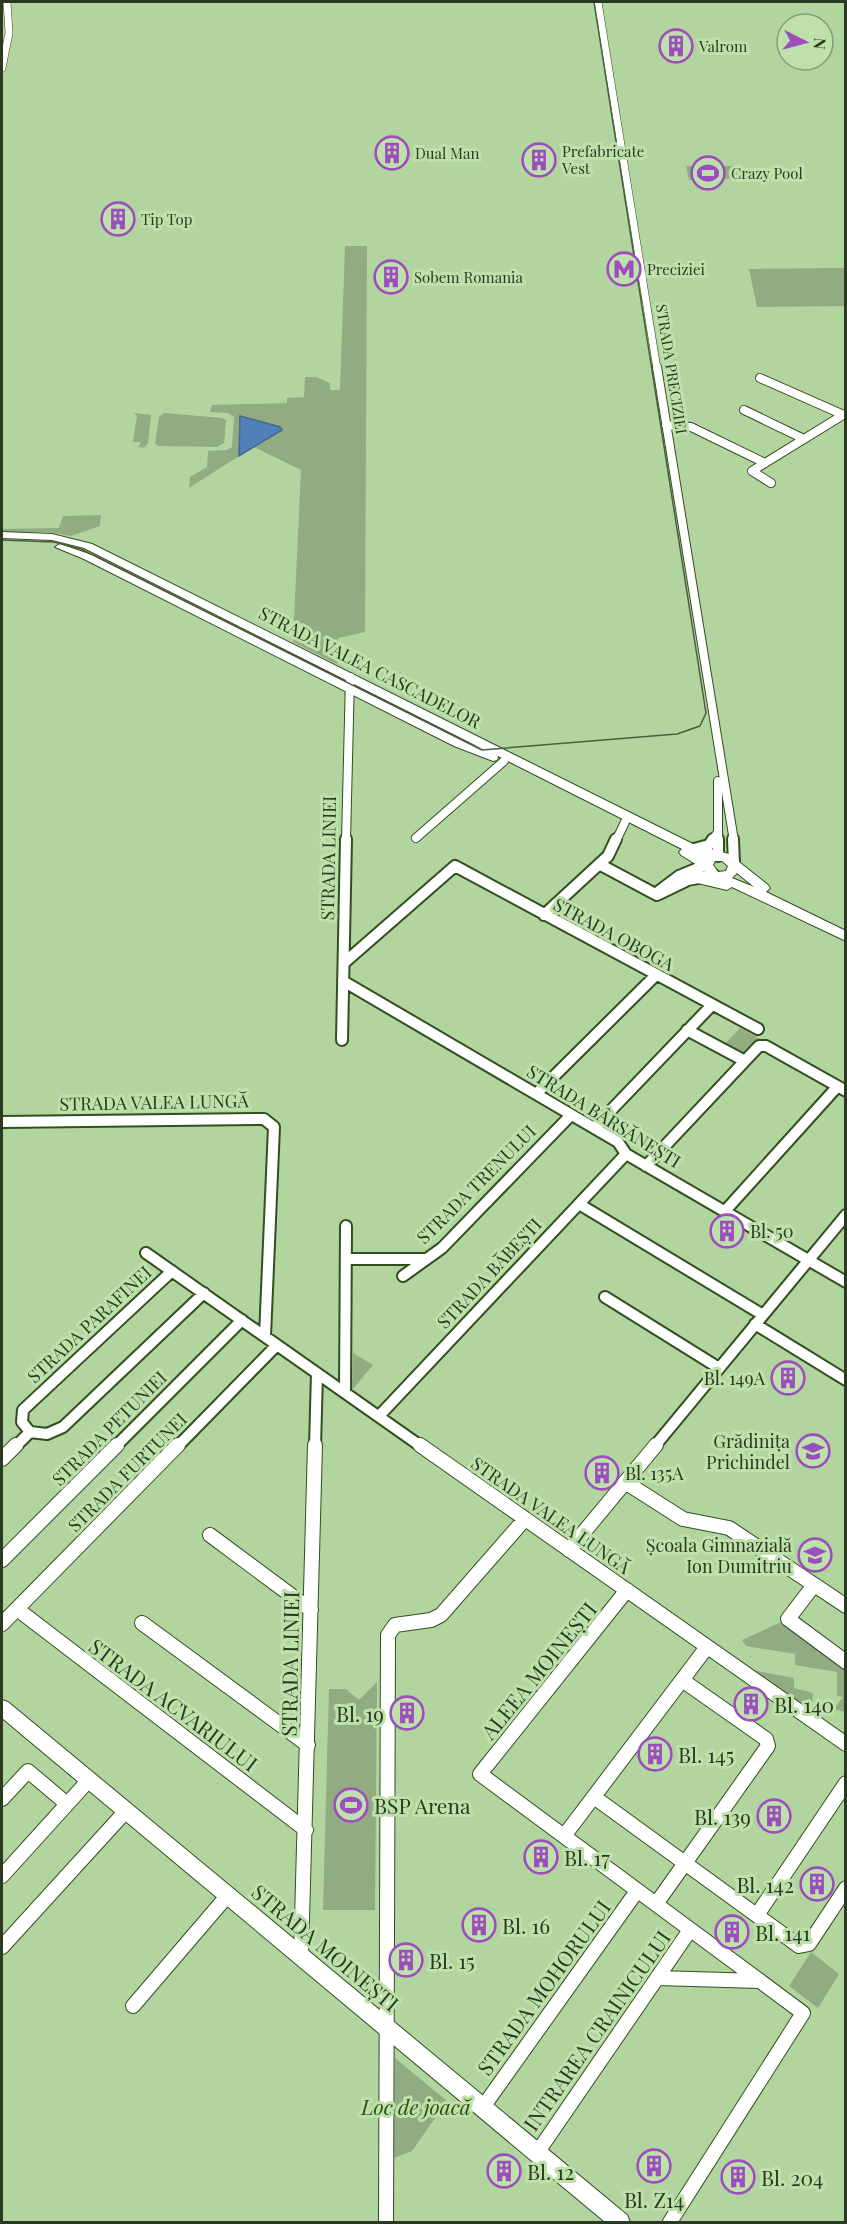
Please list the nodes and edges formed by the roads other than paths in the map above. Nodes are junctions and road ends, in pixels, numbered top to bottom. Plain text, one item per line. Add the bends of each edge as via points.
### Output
1 (7, 2) edge
2 (598, 2) edge
3 (2, 68) edge
4 (760, 378) dead end
5 (744, 410) dead end
6 (844, 415) edge
7 (666, 425) junction
8 (804, 439) junction
9 (765, 463) junction
10 (771, 483) dead end
11 (2, 535) edge
12 (32, 539) junction
13 (2, 543) edge
14 (350, 683) junction
15 (504, 761) junction
16 (720, 772) junction
17 (625, 822) junction
18 (719, 829) junction
19 (416, 838) dead end
20 (664, 841) junction
21 (694, 849) junction
22 (717, 856) junction
23 (599, 864) junction
24 (734, 864) junction
25 (713, 872) junction
26 (690, 875) junction
27 (758, 893) junction
28 (544, 915) junction
29 (846, 928) edge
30 (846, 937) edge
31 (344, 963) junction
32 (656, 975) junction
33 (343, 981) junction
34 (711, 1005) junction
35 (758, 1029) dead end
36 (687, 1030) junction
37 (342, 1040) dead end
38 (745, 1061) junction
39 (841, 1089) edge
40 (536, 1094) junction
41 (571, 1115) junction
42 (2, 1122) edge
43 (594, 1128) junction
44 (626, 1154) junction
45 (646, 1166) junction
46 (579, 1204) junction
47 (725, 1211) junction
48 (846, 1215) edge
49 (346, 1227) dead end
50 (146, 1253) dead end
51 (346, 1259) junction
52 (426, 1259) junction
53 (808, 1260) junction
54 (171, 1271) junction
55 (403, 1276) dead end
56 (846, 1282) edge
57 (204, 1293) junction
58 (605, 1297) dead end
59 (242, 1320) junction
60 (759, 1320) junction
61 (265, 1336) junction
62 (277, 1345) junction
63 (719, 1368) junction
64 (316, 1372) junction
65 (846, 1380) edge
66 (345, 1392) junction
67 (379, 1416) junction
68 (30, 1432) junction
69 (2, 1459) edge
70 (625, 1482) junction
71 (525, 1519) junction
72 (210, 1535) dead end
73 (569, 1550) junction
74 (2, 1560) edge
75 (814, 1585) junction
76 (627, 1590) junction
77 (846, 1606) edge
78 (17, 1609) junction
79 (311, 1610) junction
80 (142, 1623) dead end
81 (2, 1624) edge
82 (707, 1647) junction
83 (846, 1662) edge
84 (682, 1680) junction
85 (2, 1708) edge
86 (846, 1744) edge
87 (308, 1745) junction
88 (89, 1780) junction
89 (846, 1783) edge
90 (594, 1797) junction
91 (2, 1799) edge
92 (67, 1804) junction
93 (126, 1810) junction
94 (306, 1830) junction
95 (564, 1836) junction
96 (686, 1863) junction
97 (2, 1876) edge
98 (846, 1888) edge
99 (638, 1891) junction
100 (228, 1895) junction
101 (656, 1905) junction
102 (756, 1915) junction
103 (690, 1930) junction
104 (2, 1947) edge
105 (301, 1956) junction
106 (657, 1978) junction
107 (760, 1981) junction
108 (134, 2006) dead end
109 (386, 2027) junction
110 (483, 2107) junction
111 (537, 2153) junction
112 (386, 2223) edge
113 (620, 2223) edge
114 (670, 2223) edge

1 - 3 street via 9,33
2 - 7 street, STRADA PRECIZIEI
4 - 6 street
5 - 8 street
6 - 8 street
7 - 9 street via 688,426
7 - 16 street, STRADA PRECIZIEI
8 - 9 street
9 - 10 street via 751,472
11 - 12 main road, STRADA VALEA CASCADELOR
12 - 13 main road, STRADA VALEA CASCADELOR
12 - 14 main road, STRADA VALEA CASCADELOR via 78,552 152,584
14 - 15 main road, STRADA VALEA CASCADELOR via 458,743
14 - 21 main road, STRADA VALEA CASCADELOR
14 - 31 street, STRADA LINIEI
15 - 17 main road, STRADA VALEA CASCADELOR
15 - 19 street
16 - 18 street, STRADA PRECIZIEI
16 - 24 street, STRADA PRECIZIEI
17 - 20 main road, STRADA VALEA CASCADELOR
17 - 23 street via 608,856
18 - 21 street via 709,845
18 - 22 street, STRADA PRECIZIEI
20 - 25 main road, STRADA VALEA CASCADELOR
20 - 26 main road via 689,861
21 - 22 main road, STRADA VALEA CASCADELOR
22 - 24 main road, STRADA VALEA CASCADELOR
22 - 25 main road via 710,859
23 - 26 street via 657,895
23 - 28 street
24 - 25 main road via 730,874
24 - 29 main road via 764,888
25 - 26 street
25 - 27 main road, STRADA VALEA CASCADELOR
26 - 27 main road
27 - 30 main road, STRADA VALEA CASCADELOR
28 - 31 street, STRADA OBOGA via 455,867
28 - 32 street, STRADA OBOGA
31 - 33 street, STRADA LINIEI
32 - 34 street, STRADA OBOGA
32 - 40 street
33 - 37 street, STRADA LINIEI
33 - 40 street, STRADA BÂRSĂNEȘTI
34 - 35 street, STRADA OBOGA
34 - 36 street
36 - 38 street
36 - 43 street
38 - 39 street via 759,1046 766,1046
38 - 45 street
39 - 47 street
40 - 41 street, STRADA BÂRSĂNEȘTI
41 - 43 street, STRADA BÂRSĂNEȘTI
41 - 52 street, STRADA TRENULUI via 442,1248
42 - 61 street, STRADA VALEA LUNGĂ via 271,1122
43 - 44 street, STRADA BÂRSĂNEȘTI via 618,1142
44 - 45 street, STRADA BÂRSĂNEȘTI
44 - 46 street, STRADA BĂBEȘTI
45 - 47 street, STRADA BÂRSĂNEȘTI
46 - 60 street
46 - 67 street, STRADA BĂBEȘTI
47 - 53 street, STRADA BÂRSĂNEȘTI
48 - 53 street
49 - 51 street
50 - 54 street, STRADA VALEA LUNGĂ
51 - 52 street
51 - 66 street
52 - 55 street, STRADA TRENULUI
53 - 56 street, STRADA BÂRSĂNEȘTI
53 - 60 street
54 - 57 street, STRADA VALEA LUNGĂ
54 - 68 street, STRADA PARAFINEI via 23,1410 20,1417
57 - 59 street, STRADA VALEA LUNGĂ
57 - 68 street via 63,1427 47,1434
58 - 63 street
59 - 61 street, STRADA VALEA LUNGĂ
59 - 74 street, STRADA PETUNIEI
60 - 63 street
60 - 65 street
61 - 62 street, STRADA VALEA LUNGĂ
62 - 64 street, STRADA VALEA LUNGĂ
62 - 78 street, STRADA FURTUNEI
63 - 70 street
64 - 66 street, STRADA VALEA LUNGĂ
64 - 79 street, STRADA LINIEI
66 - 67 street, STRADA VALEA LUNGĂ
67 - 71 street, STRADA VALEA LUNGĂ
68 - 69 street
70 - 73 street
70 - 75 street via 682,1519 729,1528
71 - 73 street, STRADA VALEA LUNGĂ
71 - 109 street via 441,1615 395,1625 388,1635
72 - 79 street
73 - 76 street, STRADA VALEA LUNGĂ
75 - 77 street
75 - 83 street via 788,1619
76 - 82 street, STRADA VALEA LUNGĂ
76 - 95 street, ALEEA MOINEȘTI via 480,1774
78 - 81 street, STRADA FURTUNEI
78 - 94 street, STRADA ACVARIULUI
79 - 87 street, STRADA LINIEI
80 - 87 street
82 - 84 street
82 - 86 street, STRADA VALEA LUNGĂ
84 - 90 street
84 - 96 street via 766,1739 768,1746
85 - 88 main road, STRADA MOINEȘTI
87 - 94 street, STRADA LINIEI
88 - 92 street
88 - 93 main road, STRADA MOINEȘTI
89 - 102 street
90 - 95 street
90 - 96 street
91 - 92 street via 28,1771
92 - 97 street
93 - 100 main road, STRADA MOINEȘTI
93 - 104 street
94 - 105 street, STRADA LINIEI
95 - 99 street
96 - 101 street
96 - 102 street
98 - 102 street via 809,1944 799,1946
99 - 101 street
99 - 110 street, STRADA MOHORULUI
100 - 105 main road, STRADA MOINEȘTI
100 - 108 street
101 - 103 street
103 - 106 street, INTRAREA CRAINICULUI
103 - 107 street
105 - 109 main road, STRADA MOINEȘTI
106 - 107 street
106 - 111 street, INTRAREA CRAINICULUI
107 - 114 street via 803,2013
109 - 110 main road, STRADA MOINEȘTI
109 - 112 street
110 - 111 main road, STRADA MOINEȘTI
111 - 113 main road, STRADA MOINEȘTI

